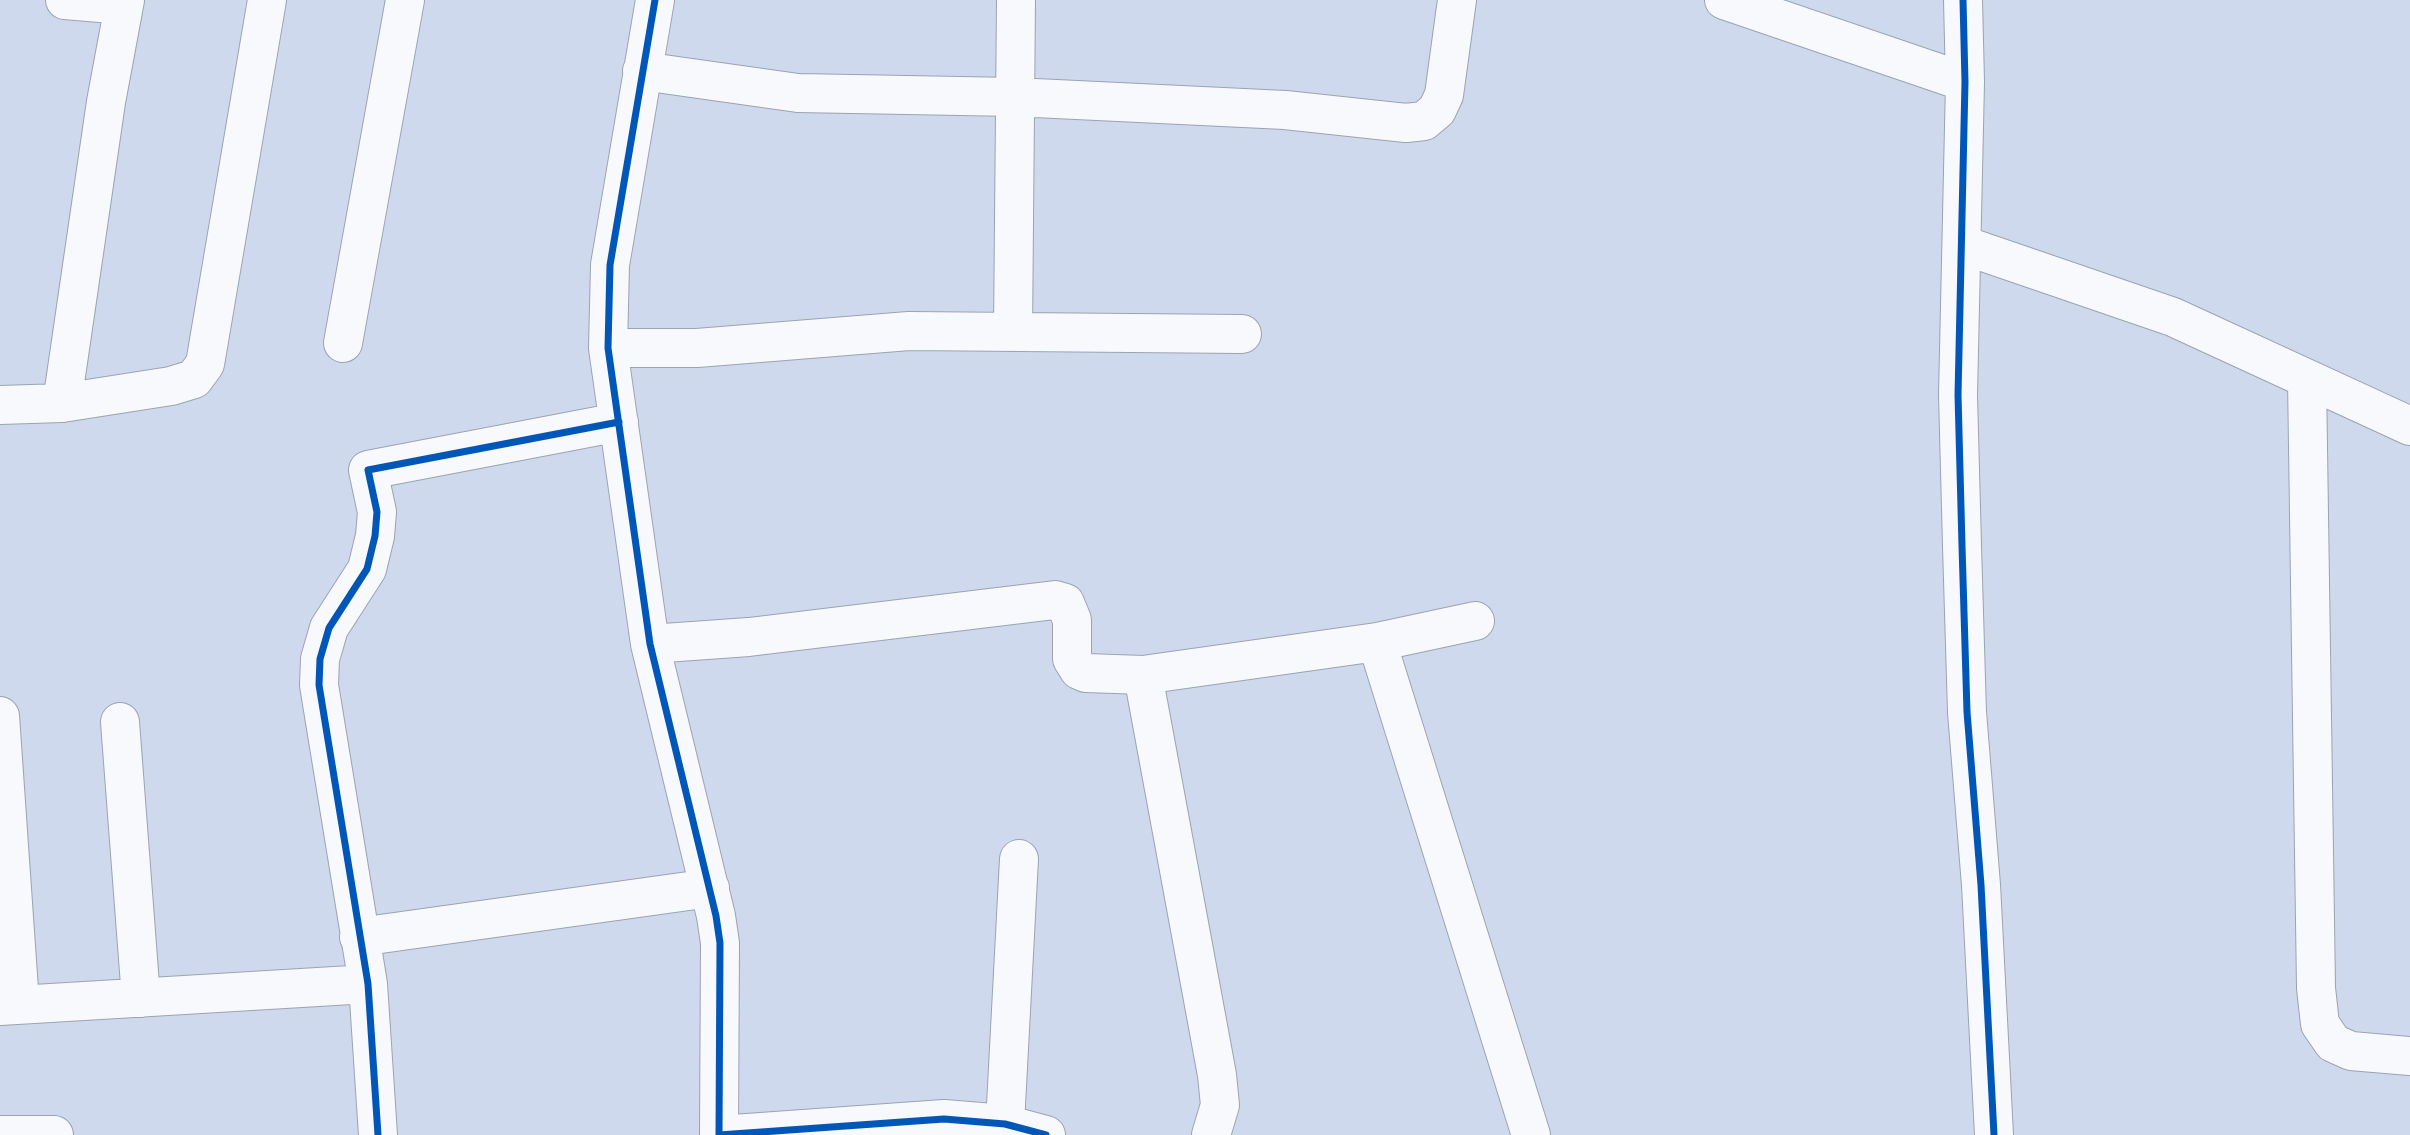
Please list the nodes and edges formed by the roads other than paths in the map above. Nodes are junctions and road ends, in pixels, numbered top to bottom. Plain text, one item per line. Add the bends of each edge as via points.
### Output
1 (65, 0) edge
2 (267, 0) edge
3 (405, 0) edge
4 (655, 0) edge
5 (1016, 0) edge
6 (1457, 0) edge
7 (1724, 0) edge
8 (1963, 0) edge
9 (125, 3) edge
10 (642, 71) junction
11 (1965, 82) junction
12 (1014, 97) junction
13 (1963, 245) junction
14 (1013, 332) junction
15 (1242, 334) dead end
16 (343, 343) dead end
17 (608, 348) junction
18 (2307, 379) junction
19 (62, 403) junction
20 (0, 405) edge
21 (619, 422) junction
22 (2410, 426) edge
23 (1475, 621) dead end
24 (1377, 642) junction
25 (650, 644) junction
26 (1143, 675) junction
27 (0, 716) edge
28 (120, 722) dead end
29 (1019, 859) dead end
30 (710, 888) junction
31 (359, 937) junction
32 (368, 984) junction
33 (141, 998) junction
34 (10, 1005) edge
35 (2410, 1056) edge
36 (1005, 1124) junction
37 (0, 1135) edge
38 (54, 1135) edge
39 (378, 1135) edge
40 (710, 1135) edge
41 (719, 1135) edge
42 (1046, 1135) edge
43 (1211, 1135) edge
44 (1531, 1135) edge
45 (1994, 1135) edge

1 - 9 street
2 - 19 street via 205,364 194,379 171,386
3 - 16 street
4 - 10 street
5 - 12 street
6 - 12 street via 1444,95 1437,110 1424,121
7 - 11 street
8 - 11 street
9 - 19 street
10 - 12 street via 798,93
10 - 17 street via 610,265
11 - 13 street
12 - 14 street
13 - 18 street via 2173,317
13 - 45 street via 1958,395 1967,698
14 - 15 street
14 - 17 street via 909,331 697,348
17 - 21 street
18 - 22 street
18 - 35 street via 2320,1024 2333,1043 2351,1051
19 - 20 street
21 - 25 street
21 - 31 street via 368,470 377,512 375,536 367,569 329,628 320,659 319,685
23 - 24 street
24 - 26 street
24 - 44 street
25 - 26 street via 749,637 1055,600 1065,603 1072,620 1072,659 1079,670
25 - 30 street
26 - 43 street via 1217,1075 1220,1105
27 - 34 street
28 - 33 street
29 - 36 street
30 - 31 street
30 - 41 street via 720,943
31 - 32 street
32 - 33 street
32 - 39 street
33 - 34 street
36 - 41 street via 944,1119
36 - 42 street
37 - 38 street
40 - 41 street

